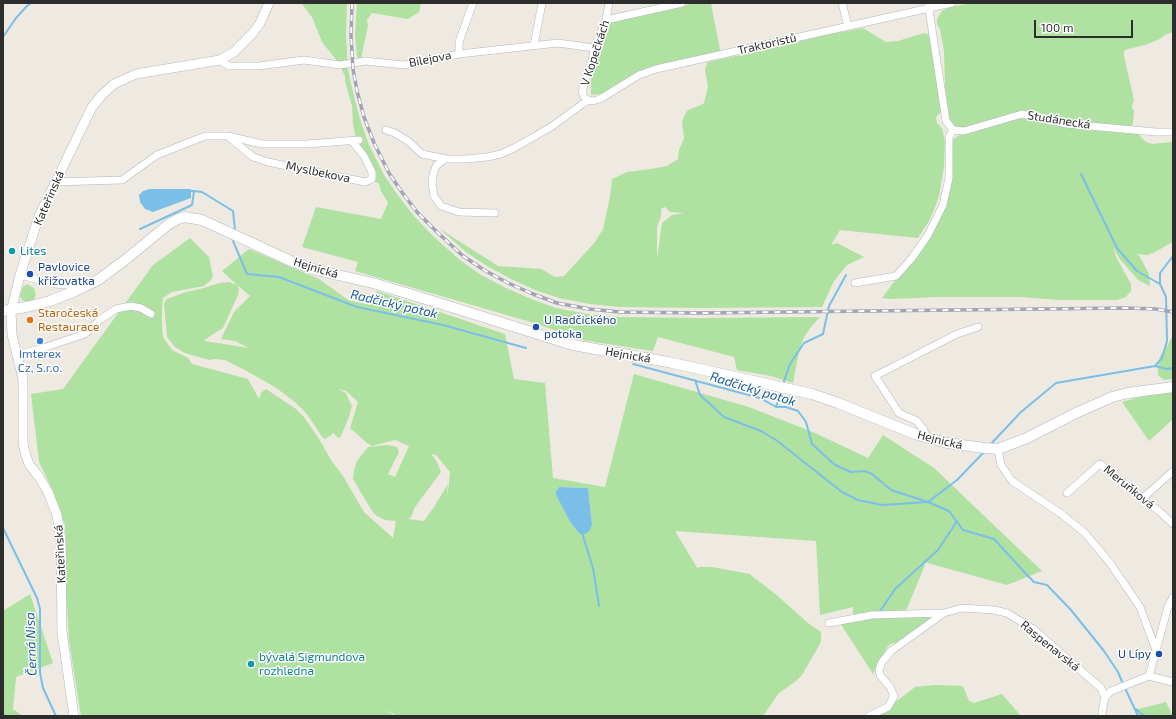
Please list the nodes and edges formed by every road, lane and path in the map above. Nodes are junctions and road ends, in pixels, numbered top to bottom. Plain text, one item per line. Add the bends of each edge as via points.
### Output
1 (269, 3) edge
2 (473, 3) edge
3 (542, 3) edge
4 (609, 3) edge
5 (682, 3) edge
6 (842, 3) edge
7 (952, 3) edge
8 (929, 6) edge
9 (606, 20) junction
10 (848, 26) junction
11 (534, 45) junction
12 (594, 48) junction
13 (459, 54) junction
14 (220, 60) junction
15 (588, 100) junction
16 (386, 130) dead end
17 (953, 130) junction
18 (1173, 132) edge
19 (228, 136) junction
20 (445, 159) junction
21 (55, 182) junction
22 (495, 213) dead end
23 (20, 275) junction
24 (855, 283) dead end
25 (75, 291) junction
26 (7, 311) edge
27 (151, 314) dead end
28 (978, 327) dead end
29 (18, 355) junction
30 (1173, 387) edge
31 (926, 438) junction
32 (998, 448) junction
33 (1173, 471) edge
34 (1067, 493) dead end
35 (1143, 498) junction
36 (1173, 524) edge
37 (1173, 597) edge
38 (944, 613) junction
39 (829, 624) dead end
40 (1156, 650) junction
41 (1149, 676) junction
42 (1173, 682) edge
43 (1105, 697) junction
44 (74, 716) edge
45 (869, 716) edge
46 (1102, 716) edge

1 - 14 street, Kateřinská via 253,33 234,52
2 - 13 street via 459,42
3 - 11 street
4 - 9 street, V Kopečkách
5 - 9 street
6 - 10 street
7 - 8 street, Traktoristů
8 - 10 street, Traktoristů
8 - 17 street via 946,121
9 - 12 street, V Kopečkách
10 - 15 street, Traktoristů via 656,69 639,75 600,99
11 - 12 street, Bilejova via 558,42
11 - 13 street, Bilejova
12 - 15 street, V Kopečkách via 582,92
13 - 14 street, Bilejova via 404,65 365,61 340,65 304,60 259,66 229,66
14 - 21 street, Kateřinská via 136,74 114,84 92,108
15 - 20 street via 551,127 501,154 481,158
16 - 20 street via 408,141 422,154
17 - 18 street, Studánecká via 964,132 1022,114 1067,124
17 - 24 street via 949,137 950,178 943,205 928,235 896,276
19 - 19 street, Myslbekova via 262,144 355,140 372,172 372,179 365,182 268,162 253,157
19 - 21 street, Myslbekova via 205,136 157,155 122,180
20 - 22 street via 436,166 432,184 434,196 441,206 459,212
21 - 23 street, Kateřinská via 39,216
23 - 25 street via 73,287
23 - 26 street, Kateřinská
25 - 26 main road, Hejnická via 50,301
25 - 31 main road, Hejnická via 98,280 169,224 185,217 193,218 316,270 394,289 573,345 668,362 812,394
26 - 29 street, Kateřinská
27 - 29 street via 131,306 116,309 85,334
28 - 31 street via 957,334 875,376 899,413 917,421
29 - 44 street, Kateřinská via 23,379 25,453 29,464 48,492 57,515 60,534 62,632
30 - 32 main road, Hejnická via 1112,397 1027,438
31 - 32 main road, Hejnická via 970,447
32 - 40 street via 1002,465 1012,481 1085,533 1110,563 1140,608
33 - 35 street
34 - 35 street, Meruňková via 1100,464
35 - 36 street, Meruňková
37 - 40 street
38 - 39 street, Raspenavská via 872,615
38 - 43 street, Raspenavská via 962,608 1007,613 1033,628 1101,688
38 - 45 street, Raspenavská via 891,651 882,662 879,668 880,675 894,696 888,706
40 - 41 street
41 - 42 street
41 - 43 street via 1111,691
43 - 46 street

